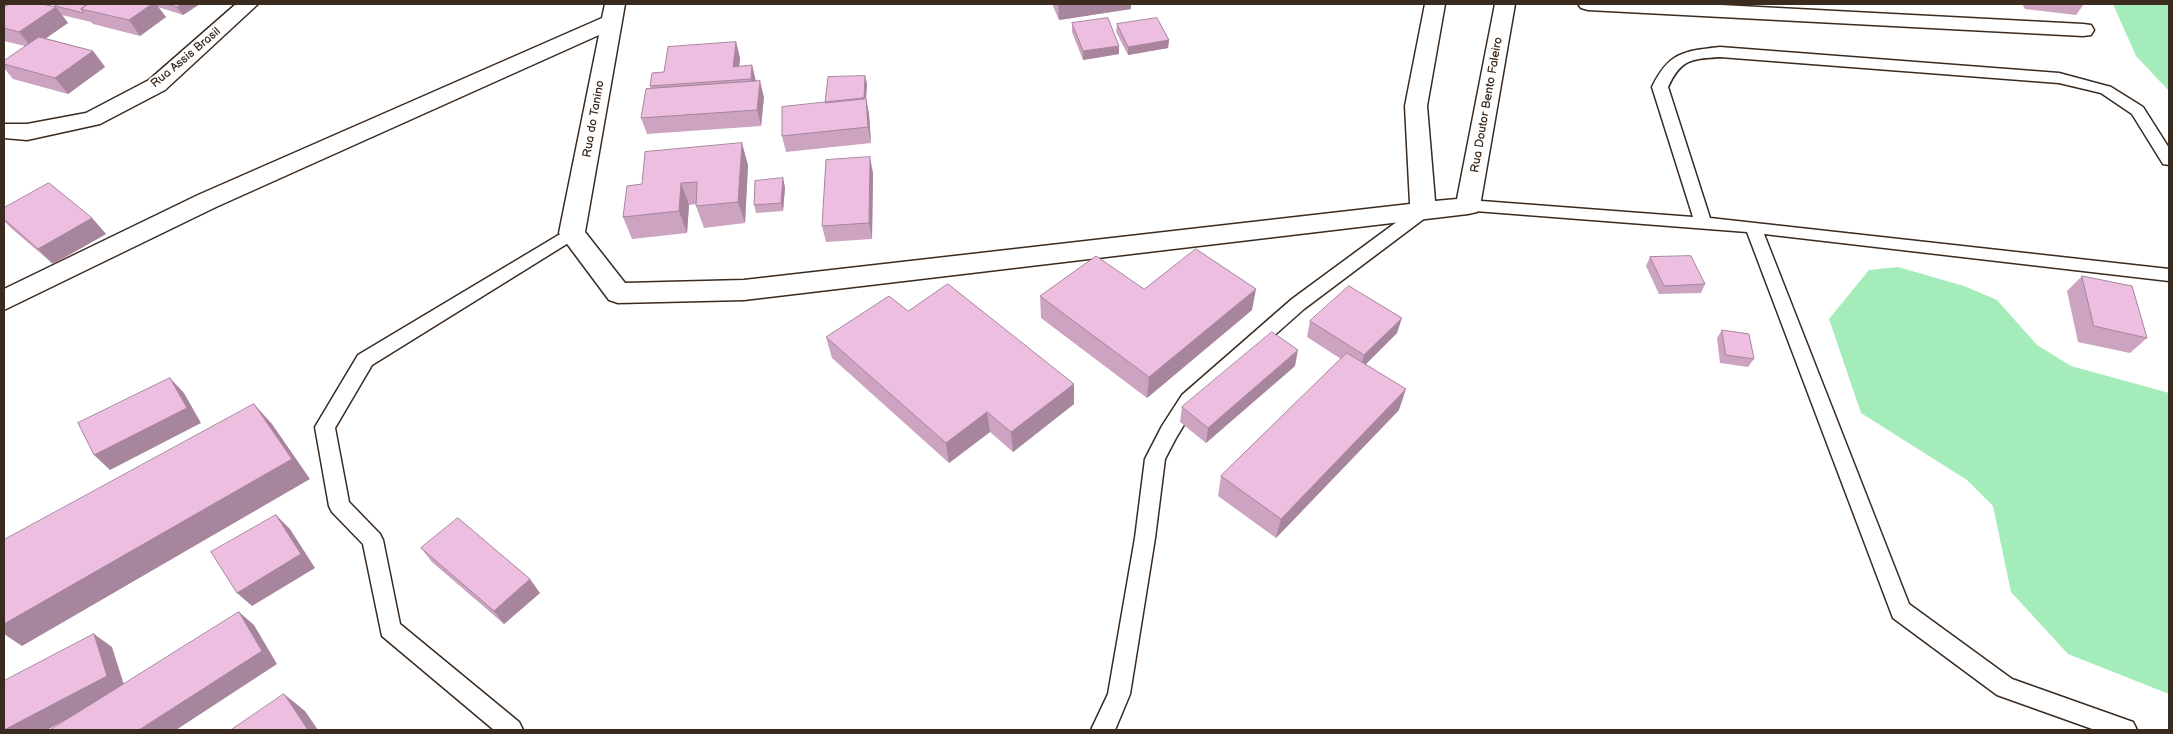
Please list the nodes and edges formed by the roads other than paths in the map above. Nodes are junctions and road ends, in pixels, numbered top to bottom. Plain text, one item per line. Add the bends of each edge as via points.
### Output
1 (248, 4) edge
2 (1436, 4) edge
3 (1505, 4) edge
4 (1588, 4) edge
5 (613, 13) edge
6 (2082, 30) dead end
7 (4, 131) edge
8 (2169, 160) edge
9 (1468, 206) junction
10 (1423, 211) junction
11 (1703, 223) junction
12 (1753, 227) junction
13 (572, 233) junction
14 (2169, 275) edge
15 (4, 300) edge
16 (511, 730) edge
17 (1103, 730) edge
18 (2125, 730) edge

1 - 7 street, Rua Assis Brasil via 157,85 92,119 27,132
2 - 10 street via 1416,106
3 - 9 street, Rua Doutor Bento Faleiro
4 - 6 street
5 - 13 street, Rua do Tanino
5 - 15 street via 208,201
8 - 11 lane via 2138,111 2106,90 2059,78 1720,52 1682,56 1668,69 1660,87
9 - 10 street
9 - 11 lane
10 - 13 street via 744,290 618,293
10 - 17 lane via 1298,304 1189,400 1169,432 1155,459 1119,694
11 - 12 lane
12 - 14 lane
12 - 18 lane via 1901,611 2005,687
13 - 16 lane via 365,360 325,427 339,506 374,540 390,629

